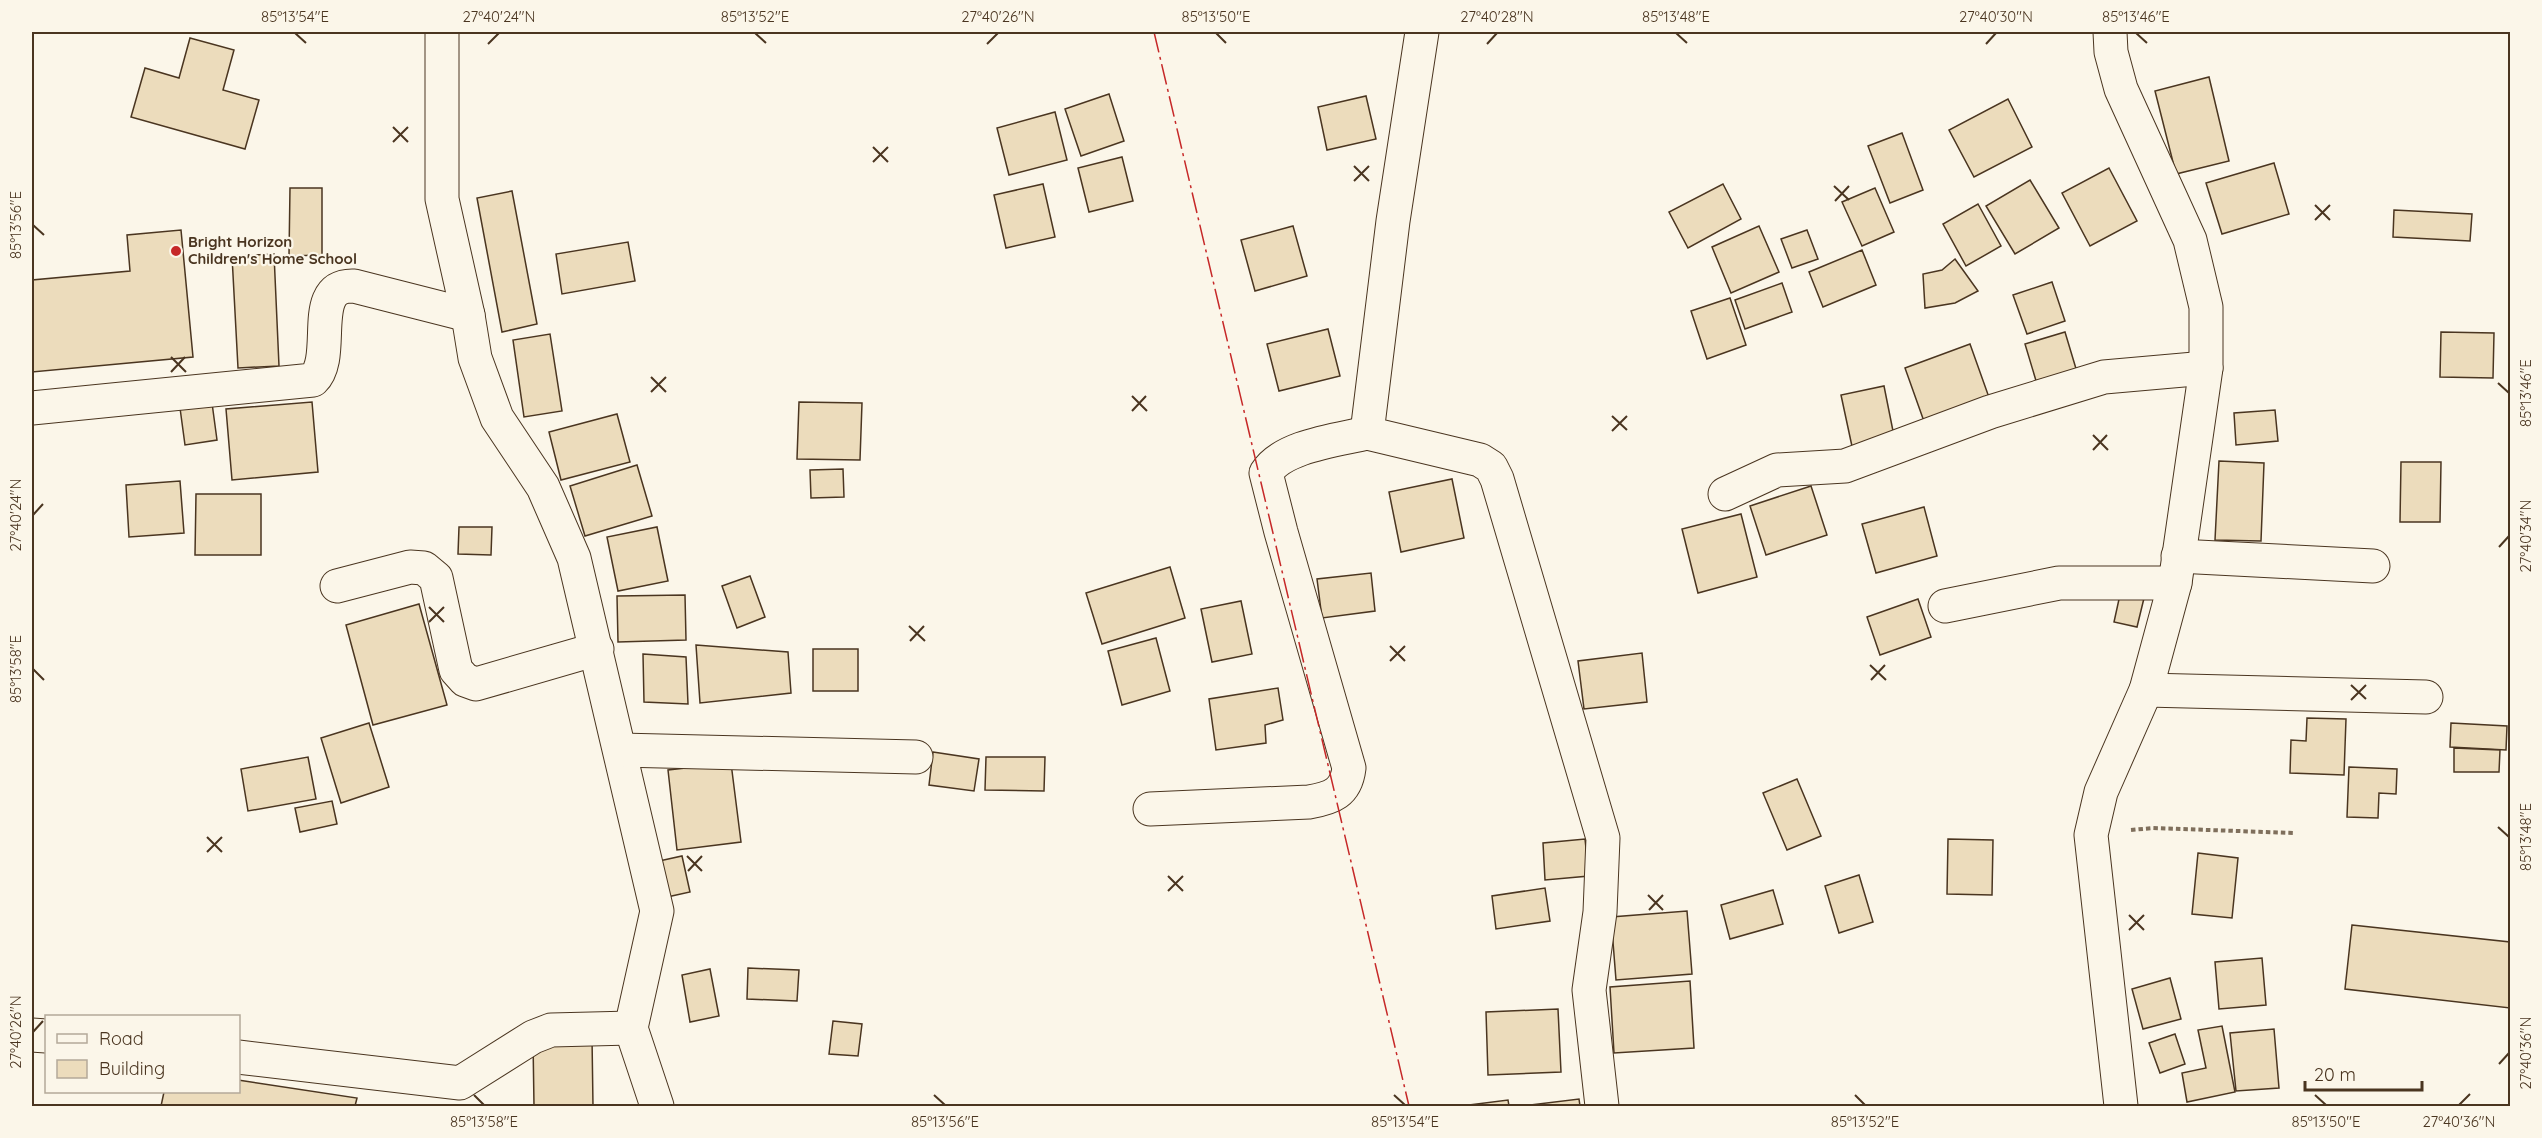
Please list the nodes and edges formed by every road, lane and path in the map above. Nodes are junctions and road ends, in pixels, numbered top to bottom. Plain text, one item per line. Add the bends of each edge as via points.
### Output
1 (442, 32) edge
2 (1422, 32) edge
3 (2110, 32) edge
4 (468, 315) junction
5 (2206, 368) junction
6 (32, 408) edge
7 (1367, 433) junction
8 (1725, 494) dead end
9 (2373, 566) dead end
10 (2176, 569) junction
11 (337, 586) dead end
12 (1945, 606) dead end
13 (597, 649) junction
14 (2146, 690) junction
15 (2426, 698) dead end
16 (620, 750) junction
17 (916, 757) dead end
18 (1150, 809) dead end
19 (2293, 833) dead end
20 (2091, 835) junction
21 (631, 1028) junction
22 (240, 1057) edge
23 (657, 1107) edge
24 (1602, 1107) edge
25 (2121, 1107) edge

1 - 4 street via 442,199
2 - 7 street via 1393,221
3 - 5 street via 2121,89 2190,240 2206,307
4 - 6 street via 341,285 328,299 324,343 313,380
4 - 13 street via 475,358 497,418 543,487 574,558
5 - 8 street via 2104,377 1990,412 1845,466 1776,470
5 - 10 street
7 - 18 street via 1281,457 1266,473 1349,768 1348,780 1329,799 1309,802
7 - 24 street via 1480,460 1491,467 1497,479 1603,838 1600,912 1589,990
9 - 10 street
10 - 12 street via 2059,583
10 - 14 street
11 - 13 street via 410,567 424,568 436,579 456,670 465,680 476,684
13 - 16 street
14 - 15 street
14 - 20 street via 2101,792
16 - 17 street
16 - 21 street via 657,910
19 - 20 path via 2153,828
20 - 25 street
21 - 22 street via 551,1030 533,1037 460,1083
21 - 23 street

